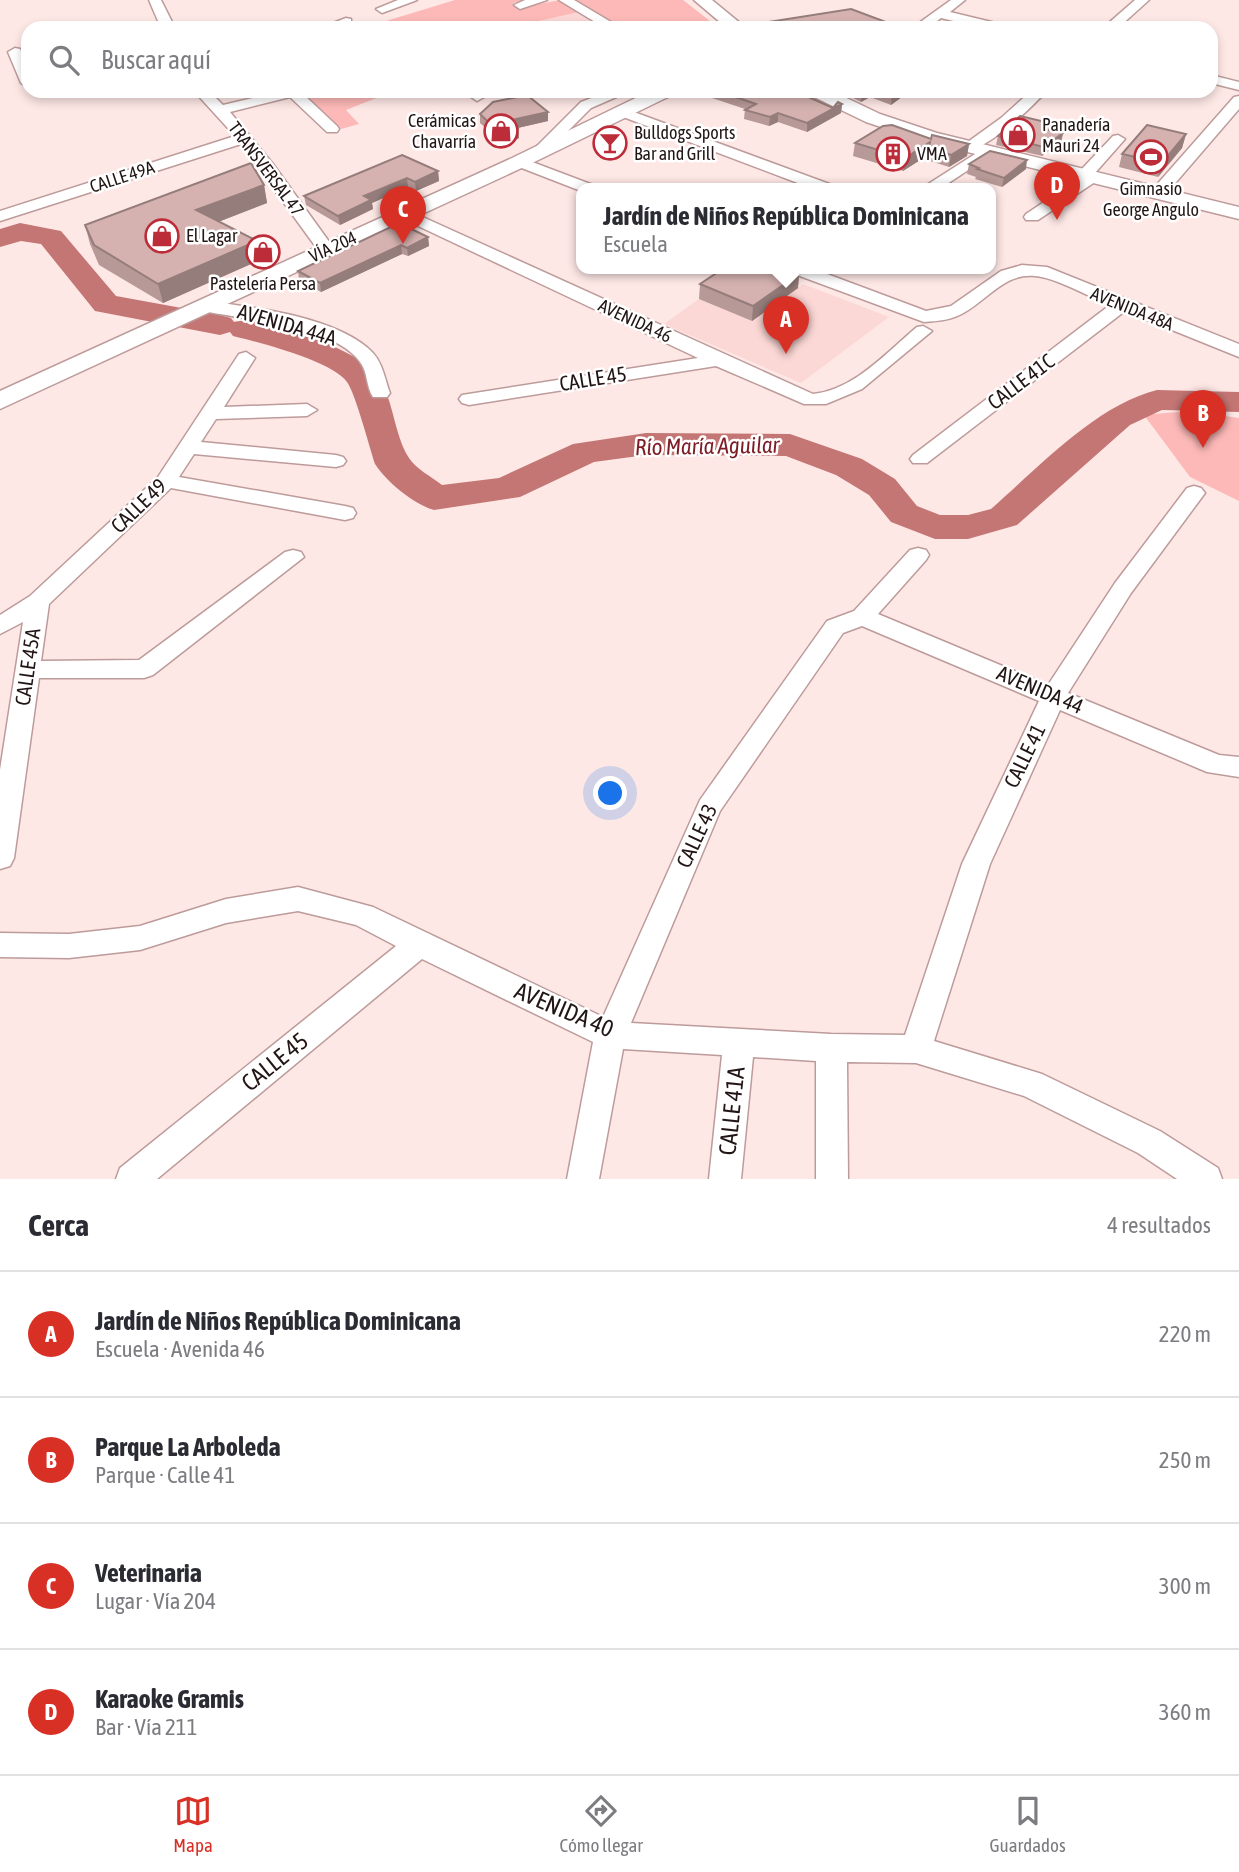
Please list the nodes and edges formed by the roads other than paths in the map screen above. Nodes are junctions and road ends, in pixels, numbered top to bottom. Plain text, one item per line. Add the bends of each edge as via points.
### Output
1 (157, 0) edge
2 (408, 0) edge
3 (541, 0) edge
4 (565, 0) edge
5 (702, 0) edge
6 (959, 0) edge
7 (1143, 0) edge
8 (520, 5) dead end
9 (382, 9) dead end
10 (940, 14) junction
11 (164, 21) edge
12 (602, 21) edge
13 (728, 21) edge
14 (930, 21) edge
15 (970, 21) edge
16 (1118, 21) edge
17 (15, 52) dead end
18 (21, 66) edge
19 (1218, 81) edge
20 (1239, 86) edge
21 (208, 98) edge
22 (271, 98) edge
23 (302, 98) edge
24 (833, 98) edge
25 (1031, 98) edge
26 (1239, 100) edge
27 (623, 101) edge
28 (221, 110) junction
29 (332, 129) dead end
30 (244, 138) junction
31 (1118, 139) dead end
32 (978, 149) junction
33 (519, 162) junction
34 (1088, 176) junction
35 (814, 183) edge
36 (936, 183) edge
37 (576, 184) edge
38 (1159, 192) junction
39 (1239, 212) edge
40 (405, 214) junction
41 (0, 216) edge
42 (1032, 218) dead end
43 (327, 250) junction
44 (813, 274) edge
45 (1122, 305) junction
46 (199, 308) junction
47 (923, 331) dead end
48 (1239, 351) edge
49 (246, 358) dead end
50 (718, 360) junction
51 (380, 393) dead end
52 (469, 399) dead end
53 (0, 401) edge
54 (307, 410) dead end
55 (212, 413) junction
56 (189, 447) junction
57 (920, 459) dead end
58 (335, 461) dead end
59 (166, 481) junction
60 (1194, 493) dead end
61 (345, 513) dead end
62 (918, 555) dead end
63 (293, 557) dead end
64 (38, 601) junction
65 (862, 617) junction
66 (0, 626) edge
67 (27, 670) junction
68 (1054, 695) junction
69 (1227, 766) edge
70 (0, 858) edge
71 (419, 944) junction
72 (0, 945) edge
73 (610, 1035) junction
74 (739, 1042) junction
75 (831, 1048) junction
76 (916, 1049) junction
77 (132, 1179) edge
78 (583, 1179) edge
79 (724, 1179) edge
80 (832, 1179) edge
81 (1206, 1179) edge

1 - 11 street
2 - 9 street
3 - 8 street
4 - 12 street
5 - 13 main road
6 - 10 street
7 - 16 street
10 - 14 street
10 - 15 street
17 - 18 street
19 - 20 street
21 - 28 street, TRANSVERSAL 47
22 - 28 street
23 - 29 street
24 - 32 main road via 884,123
25 - 32 street
26 - 38 street
27 - 33 main road, VÍA 204
27 - 35 street
28 - 30 street, TRANSVERSAL 47
30 - 41 street, CALLE 49A
30 - 43 street, TRANSVERSAL 47
31 - 34 street
32 - 34 main road
32 - 36 street
33 - 37 street
33 - 40 main road, VÍA 204
34 - 38 main road
34 - 42 street
38 - 39 main road
40 - 43 main road, VÍA 204
40 - 50 street, AVENIDA 46
43 - 46 main road, VÍA 204
44 - 45 street, AVENIDA 48A via 924,317 953,313 1010,271 1025,268
45 - 48 street, AVENIDA 48A
45 - 57 street, CALLE 41C
46 - 51 street, AVENIDA 44A via 234,309 305,326 346,342 367,358
46 - 53 main road, VÍA 204
47 - 50 street, AVENIDA 46 via 843,393 824,401 790,392
49 - 55 street, CALLE 49
50 - 52 street, CALLE 45
54 - 55 street
55 - 56 street, CALLE 49
56 - 58 street
56 - 59 street, CALLE 49
59 - 61 street
59 - 64 street, CALLE 49
60 - 68 street, CALLE 41 via 1122,588
62 - 65 street, CALLE 43
63 - 67 street via 144,668
64 - 66 street, CALLE 49
64 - 67 street, CALLE 45A
65 - 68 street, AVENIDA 44
65 - 73 street, CALLE 43 via 835,627 709,807
67 - 70 street, CALLE 45A
68 - 69 street, AVENIDA 44
68 - 76 street, CALLE 41 via 976,864
71 - 72 street, AVENIDA 40 via 363,915 298,900 226,911 140,938 69,946
71 - 73 street, AVENIDA 40
71 - 77 street, CALLE 45
73 - 74 street, AVENIDA 40
73 - 78 street, CALLE 43
74 - 75 street, AVENIDA 40
74 - 79 street, CALLE 41A
75 - 76 street, AVENIDA 40
75 - 80 street
76 - 81 street, AVENIDA 40 via 1031,1084 1149,1142

